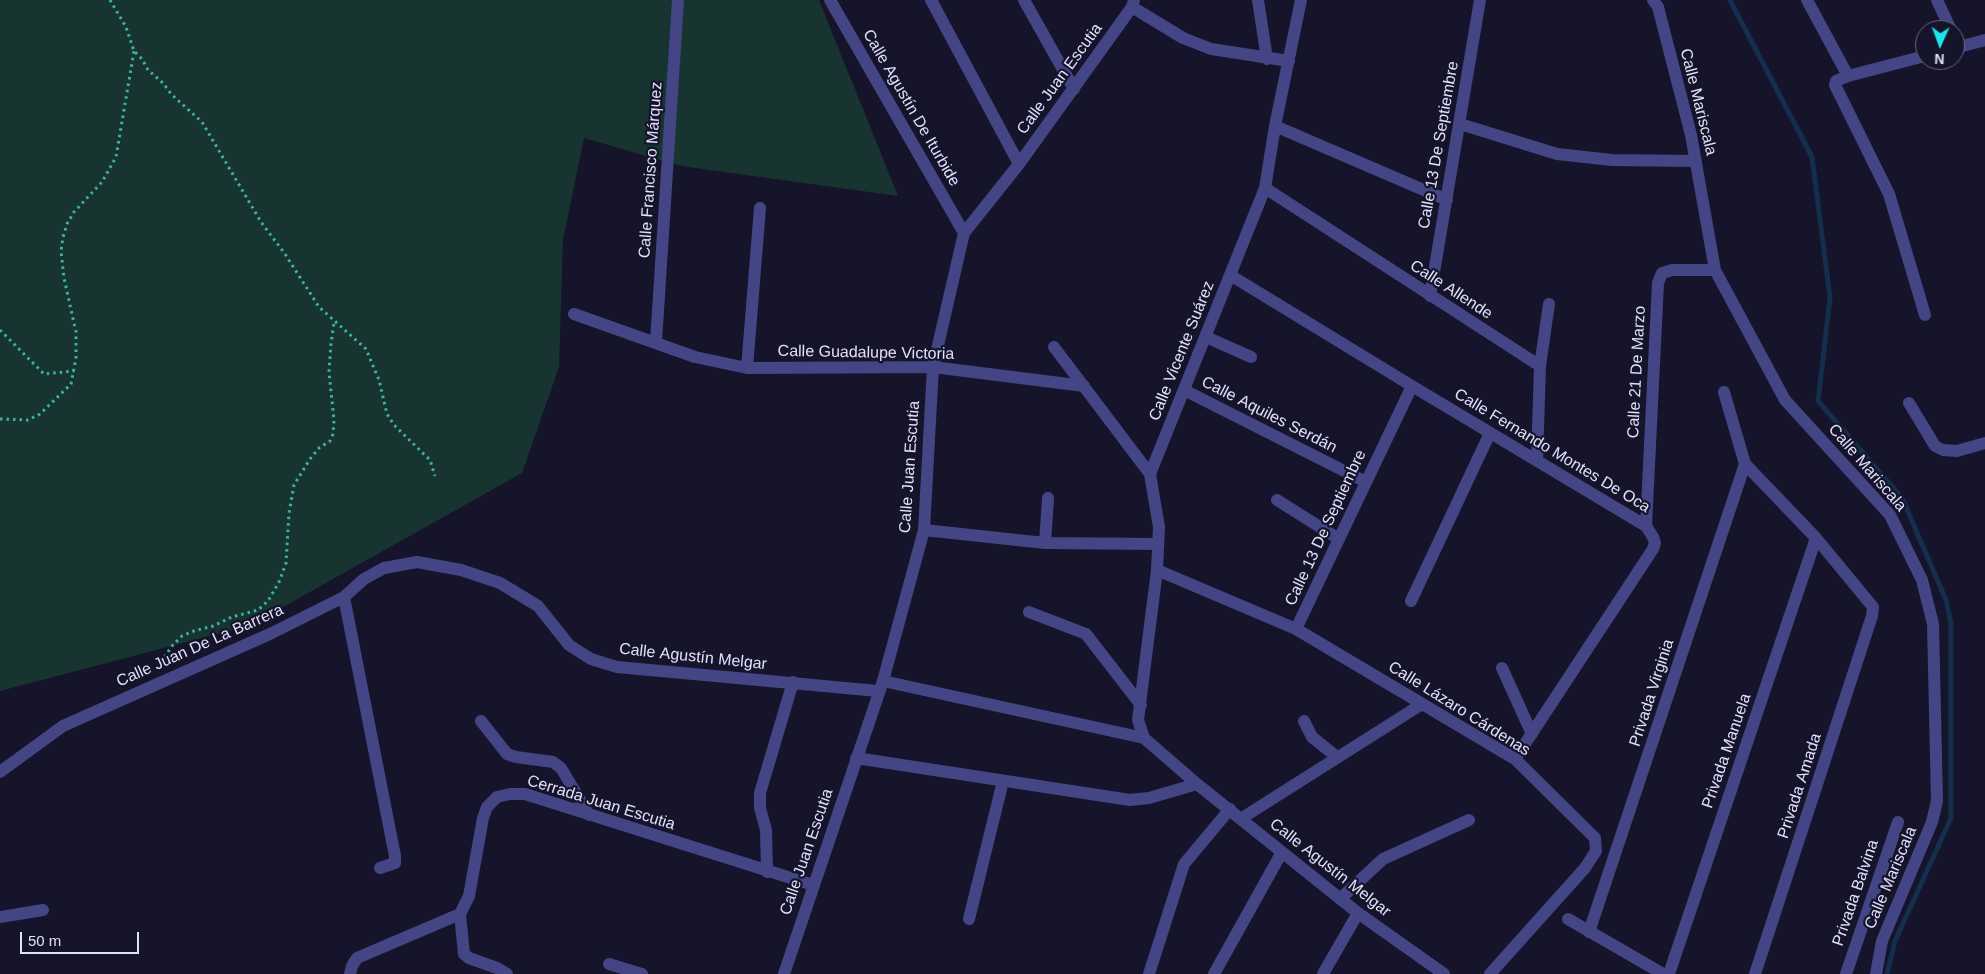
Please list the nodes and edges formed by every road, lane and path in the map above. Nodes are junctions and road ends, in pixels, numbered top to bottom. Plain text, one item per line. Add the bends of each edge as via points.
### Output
1 (110, 0) edge
2 (678, 0) edge
3 (830, 0) edge
4 (931, 0) edge
5 (1024, 0) edge
6 (1258, 0) edge
7 (1301, 0) edge
8 (1480, 0) edge
9 (1653, 0) edge
10 (1807, 0) edge
11 (1936, 0) edge
12 (1133, 4) edge
13 (1946, 20) edge
14 (1984, 44) edge
15 (1965, 45) edge
16 (134, 51) junction
17 (1267, 59) junction
18 (1915, 59) edge
19 (1289, 61) junction
20 (1848, 76) junction
21 (1074, 89) junction
22 (1460, 124) junction
23 (1275, 126) junction
24 (1696, 161) junction
25 (1019, 164) junction
26 (1265, 188) junction
27 (1447, 200) junction
28 (760, 208) dead end
29 (964, 233) junction
30 (1715, 270) junction
31 (1230, 275) junction
32 (1430, 296) junction
33 (1549, 304) dead end
34 (574, 314) dead end
35 (1925, 315) dead end
36 (334, 322) junction
37 (0, 330) edge
38 (1206, 337) junction
39 (656, 342) junction
40 (1054, 346) dead end
41 (1251, 357) dead end
42 (1540, 366) junction
43 (933, 367) junction
44 (747, 368) junction
45 (74, 371) junction
46 (1084, 386) junction
47 (1412, 386) junction
48 (1184, 390) junction
49 (1724, 392) dead end
50 (1910, 403) dead end
51 (0, 419) edge
52 (1490, 433) junction
53 (1985, 443) edge
54 (1537, 461) junction
55 (1745, 464) junction
56 (1150, 474) junction
57 (436, 476) dead end
58 (1366, 482) junction
59 (1048, 498) dead end
60 (1277, 500) dead end
61 (1646, 526) junction
62 (924, 530) junction
63 (1816, 538) junction
64 (1339, 539) junction
65 (1046, 543) junction
66 (1158, 544) junction
67 (418, 562) joint
68 (1157, 570) junction
69 (344, 597) junction
70 (1411, 601) dead end
71 (1029, 612) dead end
72 (1296, 629) junction
73 (1502, 668) dead end
74 (156, 670) dead end
75 (793, 682) junction
76 (880, 686) junction
77 (1422, 704) junction
78 (1141, 705) junction
79 (481, 721) dead end
80 (1304, 721) dead end
81 (1532, 734) junction
82 (1144, 738) junction
83 (1337, 757) junction
84 (856, 758) junction
85 (1515, 759) junction
86 (0, 772) edge
87 (1003, 780) junction
88 (1198, 784) junction
89 (1230, 809) junction
90 (588, 815) junction
91 (1242, 818) junction
92 (1469, 820) dead end
93 (1898, 822) dead end
94 (1282, 852) junction
95 (380, 868) dead end
96 (768, 872) junction
97 (813, 885) junction
98 (1340, 899) junction
99 (43, 910) dead end
100 (1358, 913) junction
101 (460, 914) junction
102 (0, 917) edge
103 (969, 919) dead end
104 (1568, 919) dead end
105 (1590, 932) junction
106 (609, 964) dead end
107 (350, 974) edge
108 (507, 974) edge
109 (642, 974) edge
110 (784, 974) edge
111 (1149, 974) edge
112 (1214, 974) edge
113 (1323, 974) edge
114 (1444, 974) edge
115 (1490, 974) edge
116 (1663, 974) edge
117 (1669, 974) edge
118 (1755, 974) edge
119 (1846, 974) edge
120 (1876, 974) edge

1 - 16 path via 126,27
2 - 39 street, Calle Francisco Márquez
3 - 29 street, Calle Agustín De Iturbide
4 - 25 street
5 - 21 street
6 - 17 street
7 - 19 street, Calle Vicente Suárez
8 - 22 street, Calle 13 De Septiembre
9 - 24 street, Calle Mariscala via 1658,7
10 - 20 street
11 - 13 street
12 - 17 street via 1192,42
12 - 21 street, Calle Juan Escutia
14 - 15 street
16 - 36 path via 148,70 202,122 261,222 319,307
16 - 45 path via 116,157 102,182 74,212 63,237 64,278 76,332
17 - 19 street
18 - 20 street
19 - 23 street, Calle Vicente Suárez
20 - 35 street via 1836,85 1890,194
21 - 25 street, Calle Juan Escutia
22 - 24 street via 1557,154 1612,160
22 - 27 street, Calle 13 De Septiembre
23 - 26 street, Calle Vicente Suárez
23 - 27 street
24 - 30 street, Calle Mariscala
25 - 29 street, Calle Juan Escutia
26 - 31 street, Calle Vicente Suárez
26 - 32 street, Calle Allende
27 - 32 street, Calle 13 De Septiembre
28 - 44 street
29 - 43 street, Calle Juan Escutia
30 - 61 street, Calle 21 De Marzo via 1672,270 1662,274 1658,283
30 - 120 street, Calle Mariscala via 1786,400 1890,515 1922,580 1932,624 1937,802 1932,822 1882,941
31 - 38 street, Calle Vicente Suárez
31 - 47 street, Calle Fernando Montes De Oca
32 - 42 street, Calle Allende
33 - 42 street
34 - 39 street, Calle Guadalupe Victoria
36 - 57 path via 366,349 379,380 387,414 430,460
36 - 74 path via 329,372 333,434 330,441 310,459 294,485 286,563 279,582 268,601 258,610 182,636
37 - 45 path via 44,374
38 - 41 street
38 - 48 street, Calle Vicente Suárez
39 - 44 street, Calle Guadalupe Victoria via 695,357
40 - 46 street
42 - 54 street
43 - 44 street, Calle Guadalupe Victoria
43 - 46 street, Calle Guadalupe Victoria
43 - 62 street, Calle Juan Escutia
45 - 51 path via 71,384 40,414 28,420
46 - 56 street
47 - 52 street, Calle Fernando Montes De Oca
47 - 58 street, Calle 13 De Septiembre
48 - 56 street, Calle Vicente Suárez
48 - 58 street, Calle Aquiles Serdán
49 - 55 street
50 - 53 street via 1935,446 1957,451
52 - 54 street, Calle Fernando Montes De Oca
52 - 70 street
54 - 61 street, Calle Fernando Montes De Oca
55 - 63 street
55 - 105 street, Privada Virginia
56 - 66 street via 1159,527
58 - 64 street, Calle 13 De Septiembre
59 - 65 street
60 - 64 street
61 - 81 street, Calle Fernando Montes De Oca via 1655,543 1653,549
62 - 65 street
62 - 76 street, Calle Juan Escutia
63 - 117 street, Privada Manuela
63 - 118 street, Privada Amada via 1873,607 1872,616
64 - 72 street, Calle 13 De Septiembre
65 - 66 street
66 - 68 street
67 - 69 street, Calle Juan De La Barrera via 384,568 364,579
67 - 75 street, Calle Agustín Melgar via 461,570 500,583 538,606 569,646 592,659 617,667
68 - 72 street, Calle Lázaro Cárdenas
68 - 78 street
69 - 86 street, Calle Juan De La Barrera via 261,638 63,726
69 - 95 street via 395,856 395,862
71 - 78 street via 1086,634
72 - 77 street, Calle Lázaro Cárdenas
73 - 81 street
75 - 76 street, Calle Agustín Melgar
75 - 96 street via 760,793
76 - 82 street, Calle Agustín Melgar
76 - 84 street, Calle Juan Escutia
77 - 83 street
77 - 85 street, Calle Lázaro Cárdenas
78 - 82 street via 1138,720
79 - 90 street via 507,754 553,762 561,768
80 - 83 street via 1312,737
81 - 85 street, Calle Fernando Montes De Oca
82 - 88 street, Calle Agustín Melgar
83 - 91 street
84 - 87 street
84 - 97 street, Calle Juan Escutia
85 - 115 street, Calle Lázaro Cárdenas via 1595,838 1596,851 1585,868
87 - 88 street via 1130,800
87 - 103 street
88 - 89 street, Calle Agustín Melgar
89 - 91 street, Calle Agustín Melgar
89 - 111 street via 1184,864
90 - 96 street, Cerrada Juan Escutia
90 - 101 street, Cerrada Juan Escutia via 525,794 497,797 487,807 483,818 469,896
91 - 94 street, Calle Agustín Melgar
92 - 98 street via 1382,859
93 - 119 street, Privada Balvina
94 - 98 street, Calle Agustín Melgar
94 - 112 street
96 - 97 street, Cerrada Juan Escutia
97 - 110 street, Calle Juan Escutia
98 - 100 street, Calle Agustín Melgar
99 - 102 street
100 - 113 street
100 - 114 street, Calle Agustín Melgar
101 - 107 street via 357,958
101 - 108 street, Cerrada Juan Escutia via 464,954
104 - 105 street
105 - 116 street
106 - 109 street

